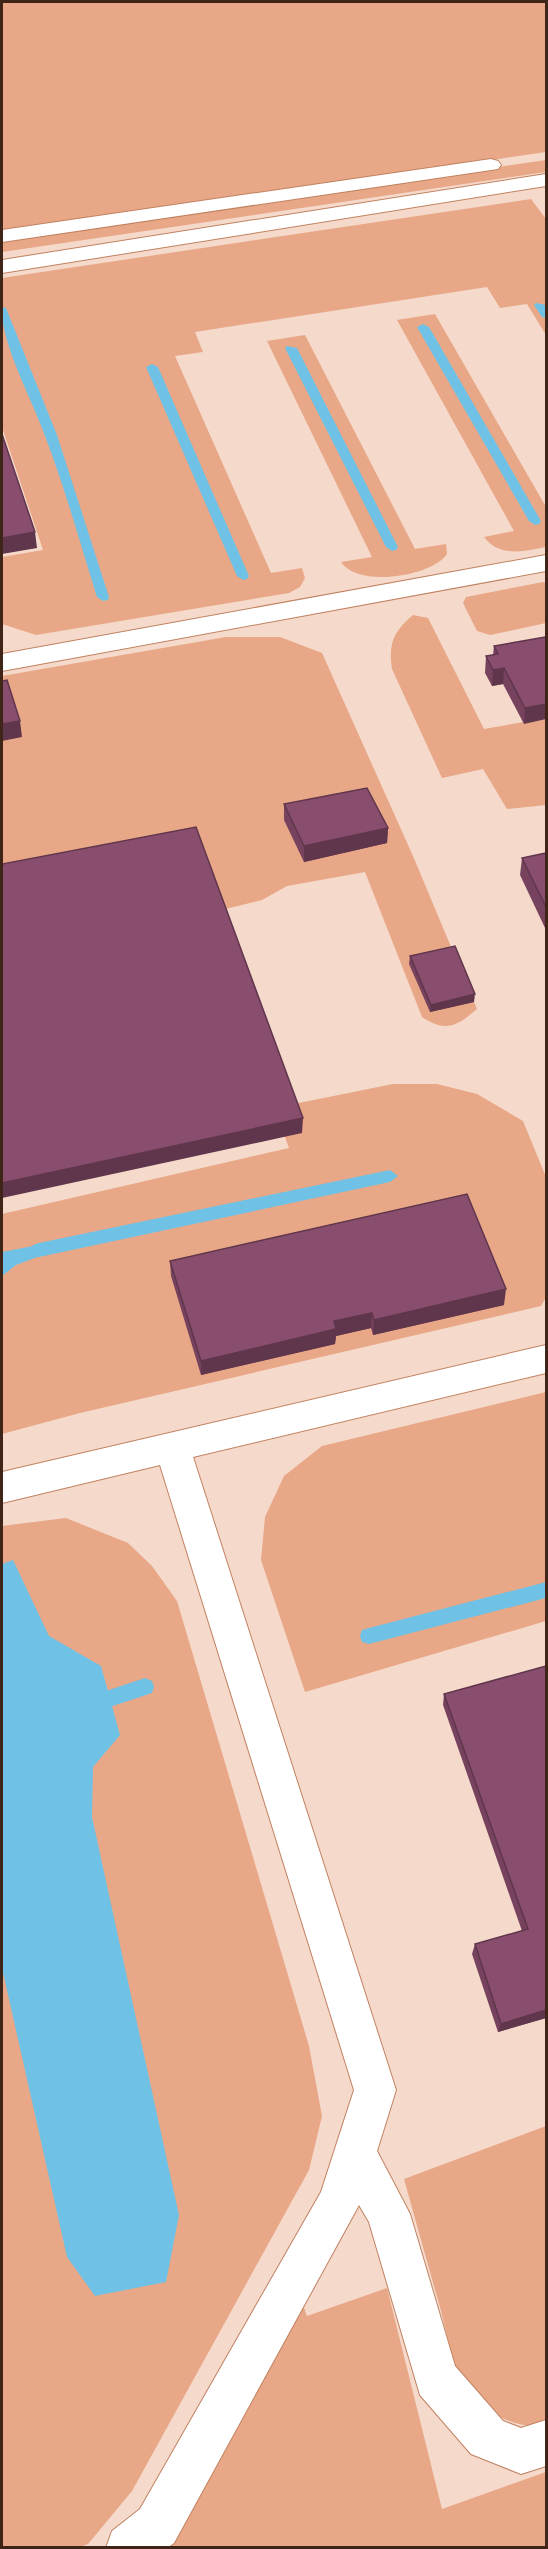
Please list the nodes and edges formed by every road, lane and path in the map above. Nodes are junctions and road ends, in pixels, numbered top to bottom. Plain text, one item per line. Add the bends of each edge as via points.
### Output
1 (512, 162) dead end
2 (546, 180) edge
3 (2, 236) edge
4 (2, 267) edge
5 (546, 563) edge
6 (2, 663) edge
7 (546, 1359) edge
8 (172, 1446) junction
9 (2, 1487) edge
10 (354, 2153) junction
11 (546, 2443) edge
12 (129, 2547) edge

1 - 3 lane
2 - 4 lane
5 - 6 lane
7 - 8 lane
8 - 9 lane
8 - 10 lane via 375,2090
10 - 11 lane via 388,2214 436,2379 487,2438 521,2451
10 - 12 lane via 339,2202 157,2526

